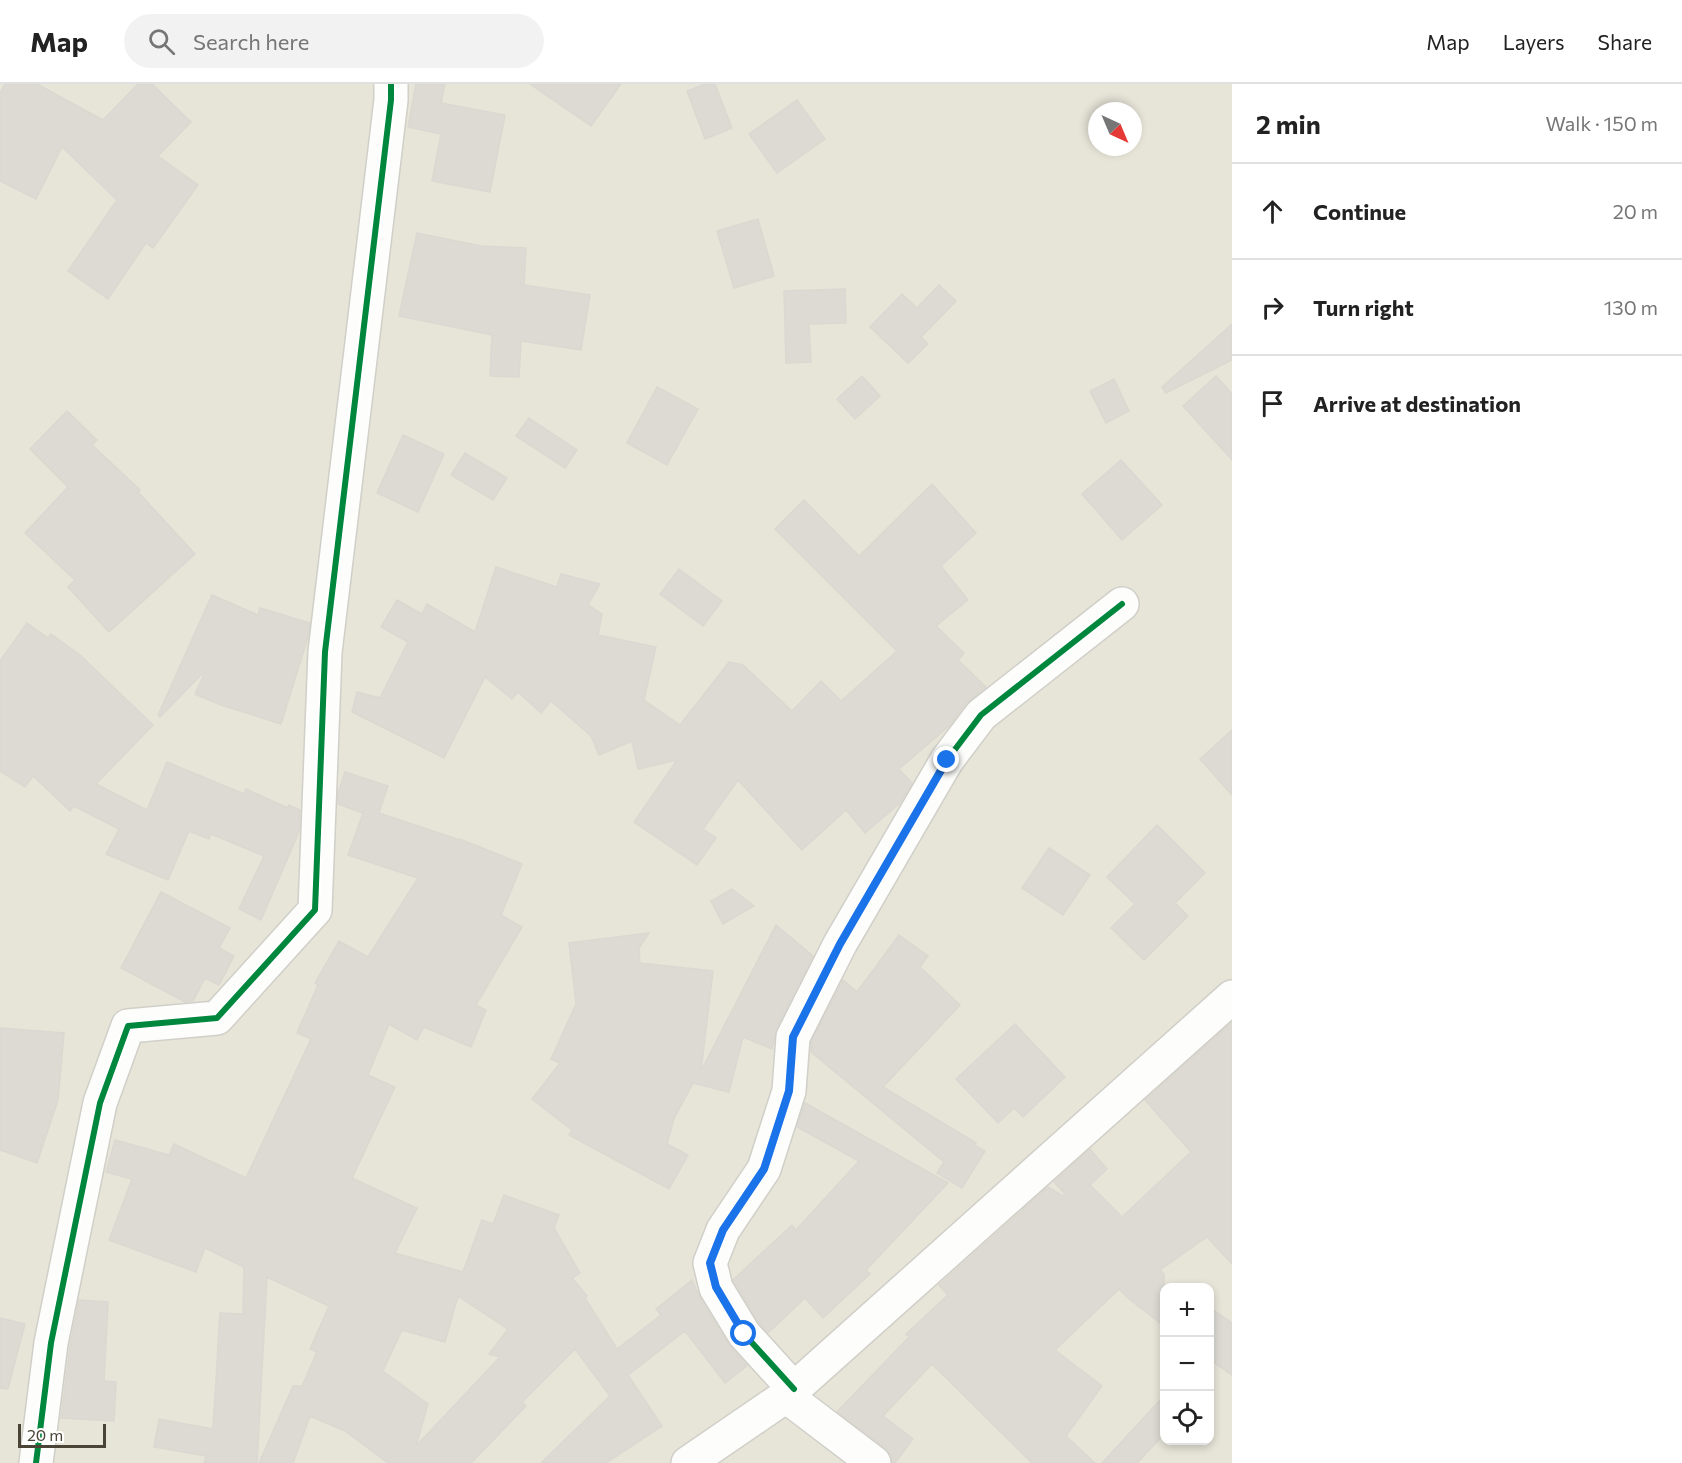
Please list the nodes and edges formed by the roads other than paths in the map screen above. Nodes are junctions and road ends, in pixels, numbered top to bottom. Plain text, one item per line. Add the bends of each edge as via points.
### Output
1 (391, 84) edge
2 (1122, 604) dead end
3 (1232, 997) edge
4 (790, 1393) junction
5 (36, 1463) edge
6 (688, 1463) edge
7 (874, 1463) edge

1 - 5 street via 325,652 315,910 217,1018 128,1026 97,1114 51,1343
2 - 4 street via 981,715 947,760 840,944 793,1037 789,1091 764,1169 723,1230 710,1263 716,1287 744,1334
3 - 4 street
4 - 6 street
4 - 7 street

